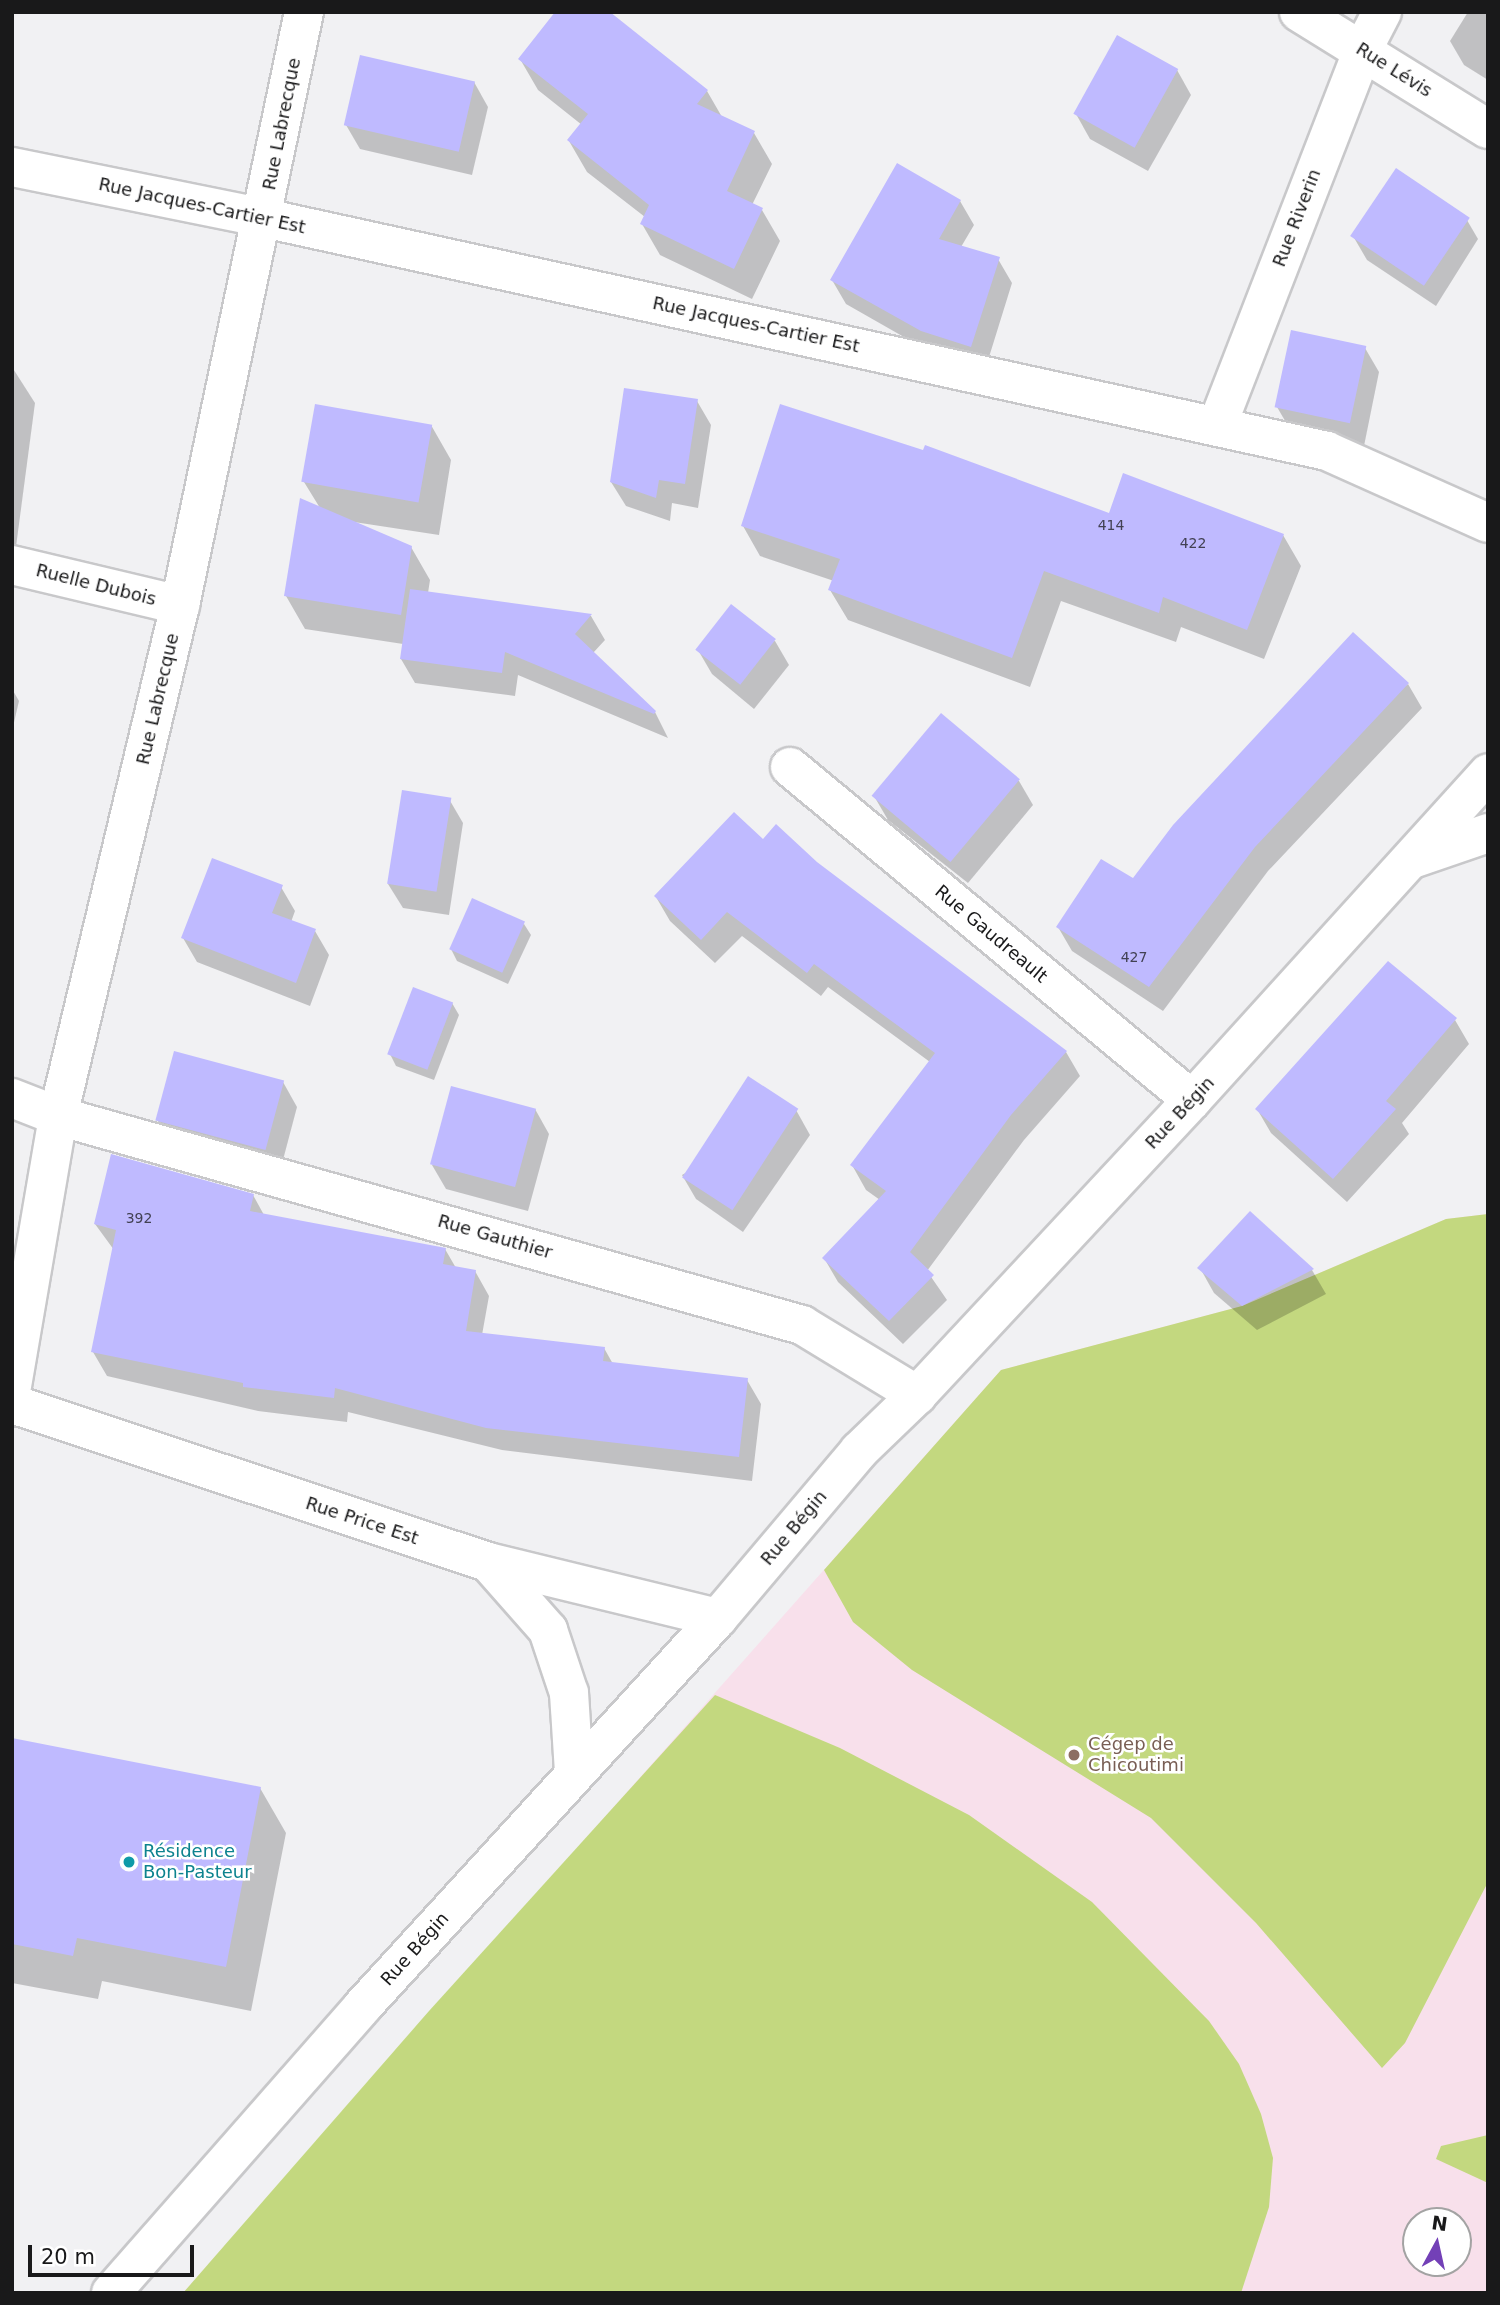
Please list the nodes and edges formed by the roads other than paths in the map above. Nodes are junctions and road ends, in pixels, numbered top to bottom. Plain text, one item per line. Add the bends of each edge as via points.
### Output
1 (304, 12) edge
2 (1299, 12) edge
3 (1382, 12) edge
4 (1363, 49) junction
5 (1488, 129) edge
6 (12, 167) edge
7 (264, 218) junction
8 (1217, 426) junction
9 (1488, 523) edge
10 (12, 565) edge
11 (180, 605) junction
12 (790, 767) dead end
13 (1488, 773) edge
14 (1488, 833) edge
15 (1410, 859) junction
16 (12, 1098) edge
17 (1192, 1100) junction
18 (58, 1116) junction
19 (12, 1386) edge
20 (918, 1395) junction
21 (12, 1404) edge
22 (488, 1562) junction
23 (718, 1618) junction
24 (574, 1773) junction
25 (111, 2293) edge

1 - 7 street, Rue Labrecque
2 - 4 street, Rue Lévis
3 - 4 street, Rue Riverin
4 - 5 street, Rue Lévis
4 - 8 street, Rue Riverin
6 - 7 street, Rue Jacques-Cartier Est
7 - 8 street, Rue Jacques-Cartier Est
7 - 11 street, Rue Labrecque
8 - 9 street, Rue Jacques-Cartier Est via 1326,451
10 - 11 street, Ruelle Dubois
11 - 18 street, Rue Labrecque
12 - 17 street, Rue Gaudreault
13 - 15 street, Rue Bégin
14 - 15 street
15 - 17 street, Rue Bégin
16 - 18 street
17 - 20 street, Rue Bégin
18 - 19 street, Rue Labrecque
18 - 20 street, Rue Gauthier via 802,1325
20 - 23 street, Rue Bégin via 859,1451
21 - 22 street, Rue Price Est
22 - 23 street, Rue Price Est
22 - 24 street via 548,1630 569,1693
23 - 24 street, Rue Bégin
24 - 25 street, Rue Bégin

